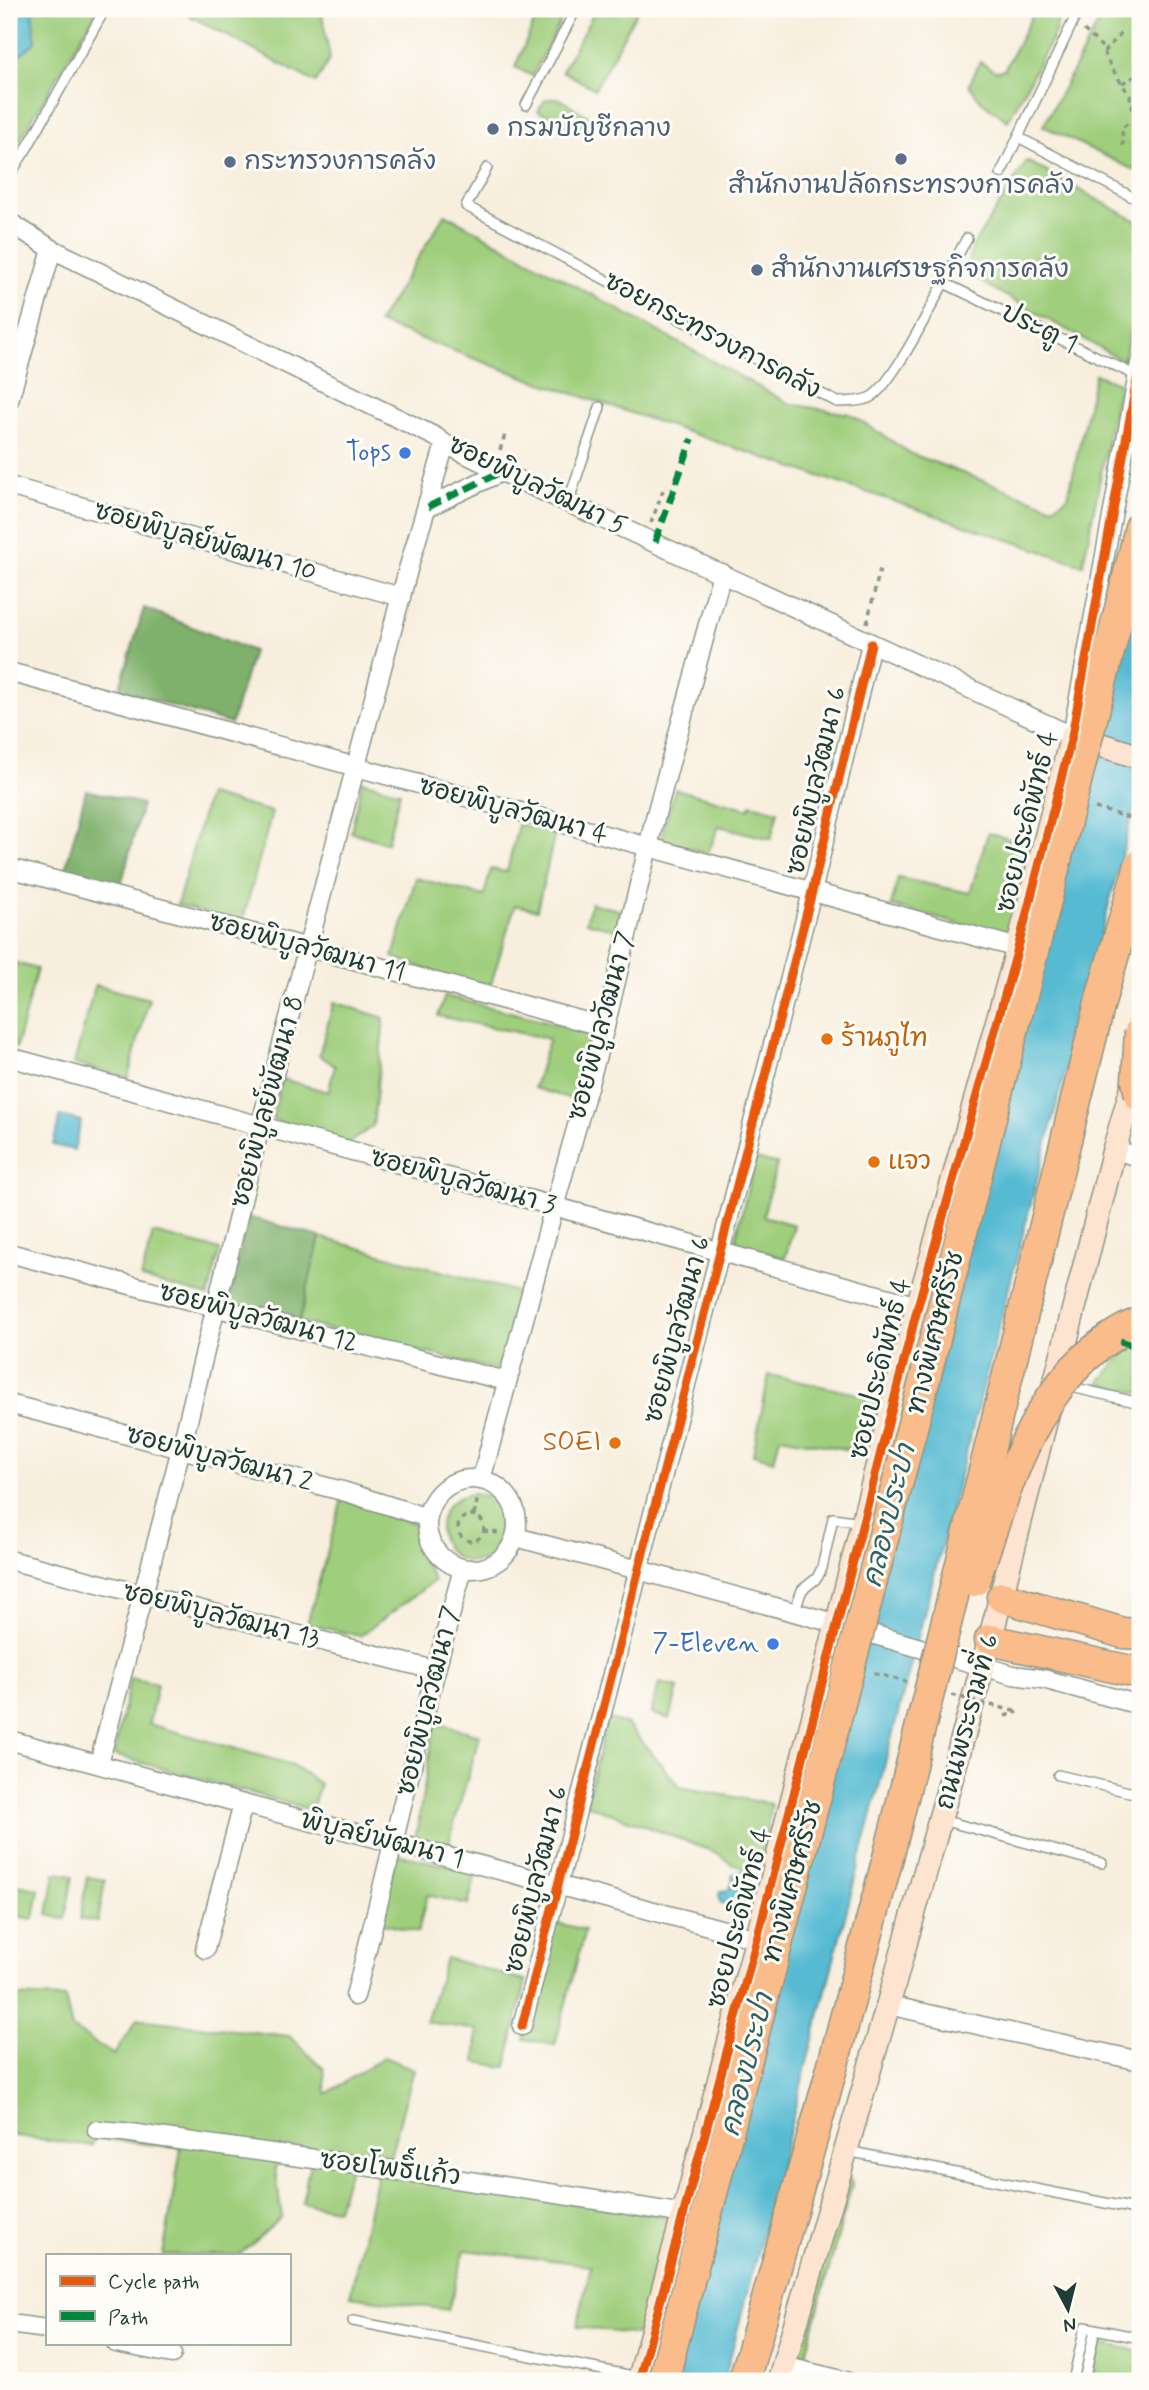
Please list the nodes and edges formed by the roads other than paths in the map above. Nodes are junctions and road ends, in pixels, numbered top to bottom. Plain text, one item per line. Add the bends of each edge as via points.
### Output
1 (105, 9) edge
2 (576, 9) edge
3 (1079, 9) edge
4 (526, 105) dead end
5 (1018, 137) junction
6 (487, 168) dead end
7 (1001, 173) dead end
8 (9, 176) edge
9 (1140, 201) edge
10 (9, 222) edge
11 (967, 238) dead end
12 (52, 249) junction
13 (942, 282) junction
14 (1139, 369) edge
15 (9, 400) edge
16 (600, 407) dead end
17 (446, 444) junction
18 (501, 472) junction
19 (9, 486) edge
20 (568, 503) junction
21 (428, 507) junction
22 (1140, 527) edge
23 (722, 573) junction
24 (401, 597) junction
25 (868, 638) junction
26 (9, 672) edge
27 (1072, 736) junction
28 (1140, 757) edge
29 (357, 768) junction
30 (648, 848) junction
31 (1140, 865) edge
32 (9, 868) edge
33 (812, 892) junction
34 (1018, 948) junction
35 (309, 949) junction
36 (605, 1027) junction
37 (1140, 1031) edge
38 (9, 1057) edge
39 (1140, 1058) edge
40 (1140, 1096) edge
41 (260, 1127) junction
42 (1114, 1150) junction
43 (1140, 1157) edge
44 (554, 1207) junction
45 (720, 1252) junction
46 (9, 1253) edge
47 (918, 1306) junction
48 (215, 1307) junction
49 (1140, 1311) edge
50 (1140, 1322) edge
51 (1112, 1352) dead end
52 (1096, 1363) dead end
53 (1061, 1380) junction
54 (507, 1381) junction
55 (1140, 1403) edge
56 (9, 1404) edge
57 (181, 1449) junction
58 (481, 1480) junction
59 (428, 1518) junction
60 (863, 1522) junction
61 (516, 1537) junction
62 (9, 1560) edge
63 (463, 1569) junction
64 (637, 1569) junction
65 (143, 1596) junction
66 (1002, 1597) junction
67 (794, 1612) junction
68 (846, 1626) junction
69 (1140, 1634) edge
70 (986, 1653) junction
71 (945, 1667) junction
72 (434, 1670) junction
73 (1135, 1672) edge
74 (1140, 1705) edge
75 (9, 1740) edge
76 (99, 1763) junction
77 (1058, 1775) dead end
78 (1140, 1792) edge
79 (243, 1804) junction
80 (941, 1819) junction
81 (394, 1844) junction
82 (1102, 1863) dead end
83 (557, 1885) junction
84 (757, 1939) junction
85 (205, 1949) dead end
86 (355, 1996) dead end
87 (888, 2005) junction
88 (522, 2026) dead end
89 (1140, 2061) edge
90 (97, 2130) dead end
91 (846, 2150) junction
92 (1140, 2210) edge
93 (684, 2214) junction
94 (354, 2321) dead end
95 (9, 2324) edge
96 (46, 2329) edge
97 (1095, 2329) junction
98 (1140, 2338) edge
99 (121, 2344) edge
100 (172, 2354) dead end
101 (781, 2373) edge
102 (648, 2380) edge
103 (744, 2381) edge
104 (846, 2381) edge
105 (1073, 2381) edge
106 (1084, 2381) edge

1 - 8 lane
2 - 4 lane
3 - 5 lane
5 - 7 lane
5 - 9 lane
6 - 13 lane, ซอยกระทรวงการคลัง via 466,206 837,402 870,397 886,384
10 - 12 street, ซอยพิบูลวัฒนา 5
11 - 13 lane, ซอยกระทรวงการคลัง
12 - 15 street
12 - 17 street, ซอยพิบูลวัฒนา 5
13 - 14 lane, ประตู 1
14 - 27 street, ซอยประดิพัทธ์ 4
16 - 20 lane
17 - 18 street, ซอยพิบูลวัฒนา 5
17 - 21 street, ซอยพิบูลย์พัฒนา 8
18 - 20 street, ซอยพิบูลวัฒนา 5
18 - 21 street
19 - 24 street, ซอยพิบูลย์พัฒนา 10
20 - 23 street, ซอยพิบูลวัฒนา 5
21 - 24 street, ซอยพิบูลย์พัฒนา 8
22 - 102 highway, ทางพิเศษศรีรัช, bridge via 925,1378
23 - 25 street, ซอยพิบูลวัฒนา 5
23 - 30 street, ซอยพิบูลวัฒนา 7
24 - 29 street, ซอยพิบูลย์พัฒนา 8
25 - 27 street, ซอยพิบูลวัฒนา 5
25 - 33 street, ซอยพิบูลวัฒนา 6
26 - 29 street, ซอยพิบูลวัฒนา 4
27 - 28 street
27 - 34 street, ซอยประดิพัทธ์ 4
29 - 30 street, ซอยพิบูลวัฒนา 4
29 - 35 street, ซอยพิบูลย์พัฒนา 8
30 - 33 street, ซอยพิบูลวัฒนา 4
30 - 36 street, ซอยพิบูลวัฒนา 7
31 - 71 highway, bridge via 1099,1009
32 - 35 street, ซอยพิบูลวัฒนา 11
33 - 34 street, ซอยพิบูลวัฒนา 4
33 - 45 street, ซอยพิบูลวัฒนา 6
34 - 47 street, ซอยประดิพัทธ์ 4
35 - 36 street, ซอยพิบูลวัฒนา 11
35 - 41 street, ซอยพิบูลย์พัฒนา 8
36 - 44 street, ซอยพิบูลวัฒนา 7
37 - 40 highway, bridge
38 - 41 street, ซอยพิบูลวัฒนา 3
39 - 42 street, ถนนพระรามที่ 6
41 - 44 street, ซอยพิบูลวัฒนา 3
41 - 48 street, ซอยพิบูลย์พัฒนา 8
42 - 43 street
42 - 53 street, ถนนพระรามที่ 6
44 - 45 street, ซอยพิบูลวัฒนา 3
44 - 54 street, ซอยพิบูลวัฒนา 7
45 - 47 street, ซอยพิบูลวัฒนา 3
45 - 64 street, ซอยพิบูลวัฒนา 6
46 - 48 street, ซอยพิบูลวัฒนา 12
47 - 60 street, ซอยประดิพัทธ์ 4
48 - 54 street, ซอยพิบูลวัฒนา 12
48 - 57 street, ซอยพิบูลย์พัฒนา 8
49 - 51 lane
50 - 53 highway, bridge via 1105,1342
52 - 53 lane
53 - 55 lane
53 - 66 street, ถนนพระรามที่ 6
53 - 71 highway, bridge via 1021,1452
54 - 58 street, ซอยพิบูลวัฒนา 7
56 - 57 street, ซอยพิบูลวัฒนา 2
57 - 59 street, ซอยพิบูลวัฒนา 2
57 - 65 street, ซอยพิบูลย์พัฒนา 8
58 - 59 street via 451,1484 439,1494
58 - 61 street via 507,1495 518,1522
59 - 63 street via 432,1545 450,1564
60 - 67 lane via 833,1518 822,1568 802,1590
60 - 68 street, ซอยประดิพัทธ์ 4
61 - 63 street via 510,1549 490,1566
61 - 64 street
62 - 65 street, ซอยพิบูลวัฒนา 13
63 - 72 street, ซอยพิบูลวัฒนา 7
64 - 67 street
64 - 83 street, ซอยพิบูลวัฒนา 6
65 - 72 street, ซอยพิบูลวัฒนา 13
65 - 76 street, ซอยพิบูลย์พัฒนา 8
66 - 69 highway
66 - 70 street, ถนนพระรามที่ 6
67 - 68 street
68 - 71 street, bridge
68 - 84 street, ซอยประดิพัทธ์ 4
70 - 71 street
70 - 73 highway
70 - 74 street via 1013,1675
70 - 80 street, ถนนพระรามที่ 6
71 - 103 highway, bridge
72 - 81 street, ซอยพิบูลวัฒนา 7
75 - 76 street, พิบูลย์พัฒนา 1
76 - 79 street, พิบูลย์พัฒนา 1
77 - 78 lane
79 - 81 street, พิบูลย์พัฒนา 1
79 - 85 street
80 - 82 lane
80 - 87 street, ถนนพระรามที่ 6
81 - 83 street, พิบูลย์พัฒนา 1
81 - 86 street, ซอยพิบูลวัฒนา 7
83 - 84 street, พิบูลย์พัฒนา 1
83 - 88 street, ซอยพิบูลวัฒนา 6
84 - 93 street, ซอยประดิพัทธ์ 4
87 - 89 street
87 - 91 street, ถนนพระรามที่ 6
90 - 93 street, ซอยโพธิ์แก้ว via 482,2181
91 - 92 lane
91 - 101 street, ถนนพระรามที่ 6
93 - 102 street, ซอยประดิพัทธ์ 4
94 - 102 lane
95 - 96 street
97 - 98 lane
97 - 105 lane via 1085,2327
97 - 106 lane
99 - 100 street
101 - 104 street

